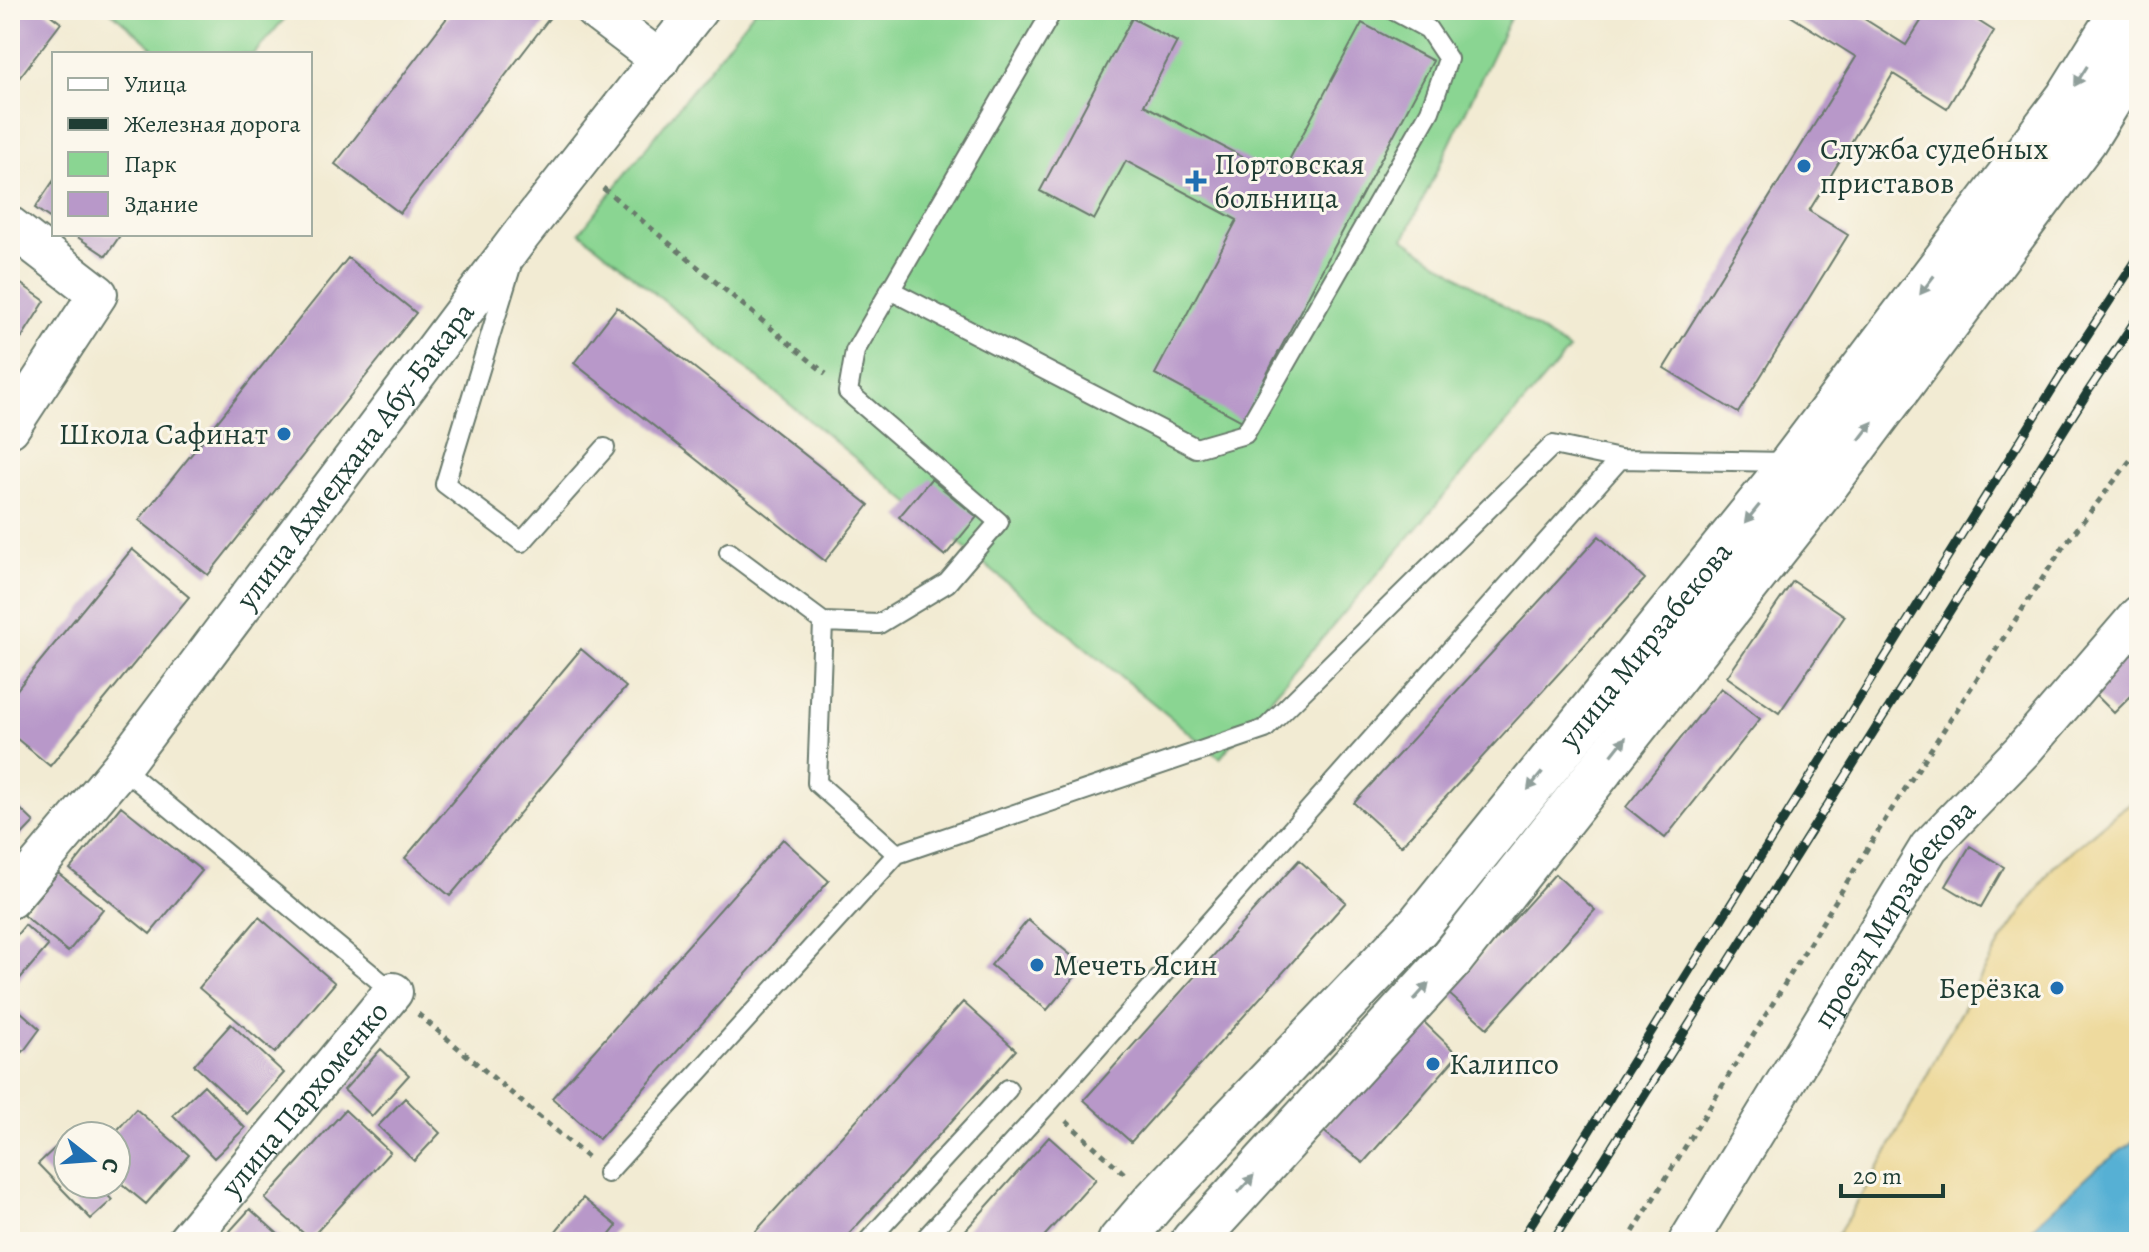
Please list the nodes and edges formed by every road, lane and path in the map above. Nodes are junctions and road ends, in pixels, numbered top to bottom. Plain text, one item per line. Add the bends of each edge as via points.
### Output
1 (594, 10) edge
2 (698, 10) edge
3 (1053, 10) edge
4 (1393, 10) edge
5 (2123, 10) edge
6 (2139, 52) edge
7 (660, 60) junction
8 (576, 166) junction
9 (10, 226) edge
10 (521, 235) junction
11 (890, 290) junction
12 (848, 392) junction
13 (10, 428) edge
14 (605, 448) dead end
15 (2139, 449) edge
16 (1620, 459) junction
17 (1809, 475) junction
18 (729, 552) dead end
19 (2139, 615) edge
20 (823, 622) junction
21 (121, 767) junction
22 (897, 854) junction
23 (10, 899) edge
24 (393, 992) junction
25 (1008, 1089) dead end
26 (1047, 1105) junction
27 (607, 1173) joint
28 (1155, 1201) junction
29 (186, 1242) edge
30 (867, 1242) edge
31 (922, 1242) edge
32 (1120, 1242) edge
33 (1193, 1242) edge
34 (1627, 1242) edge
35 (1688, 1242) edge

1 - 7 street
2 - 7 street, улица Ахмедхана Абу-Бакара
3 - 11 lane
4 - 11 lane via 1428,29 1448,59 1430,111 1245,434 1196,448
5 -> 17 main road, улица Мирзабекова
17 -> 6 main road, улица Мирзабекова via 2085,139
7 - 8 street, улица Ахмедхана Абу-Бакара
8 - 10 street, улица Ахмедхана Абу-Бакара
8 - 12 path
9 - 13 street via 98,294
10 - 14 lane via 445,484 522,542
10 - 21 street, улица Ахмедхана Абу-Бакара
11 - 12 lane via 855,351
12 - 20 lane via 999,522 947,583 879,624
15 - 34 path via 2063,547 1888,815
16 - 17 lane
16 - 22 lane via 1553,445 1265,729
16 - 26 lane
17 -> 28 main road, улица Мирзабекова via 1418,926
33 -> 17 main road, улица Мирзабекова via 1451,959
18 - 20 lane
19 - 35 street, проезд Мирзабекова via 2022,751 1929,847
20 - 22 lane via 817,783
21 - 23 street, улица Ахмедхана Абу-Бакара
21 - 24 lane
22 - 27 lane
24 - 27 path
24 - 29 street, улица Пархоменко
25 - 30 lane
26 - 28 path
26 - 31 lane
28 - 32 main road, улица Мирзабекова

